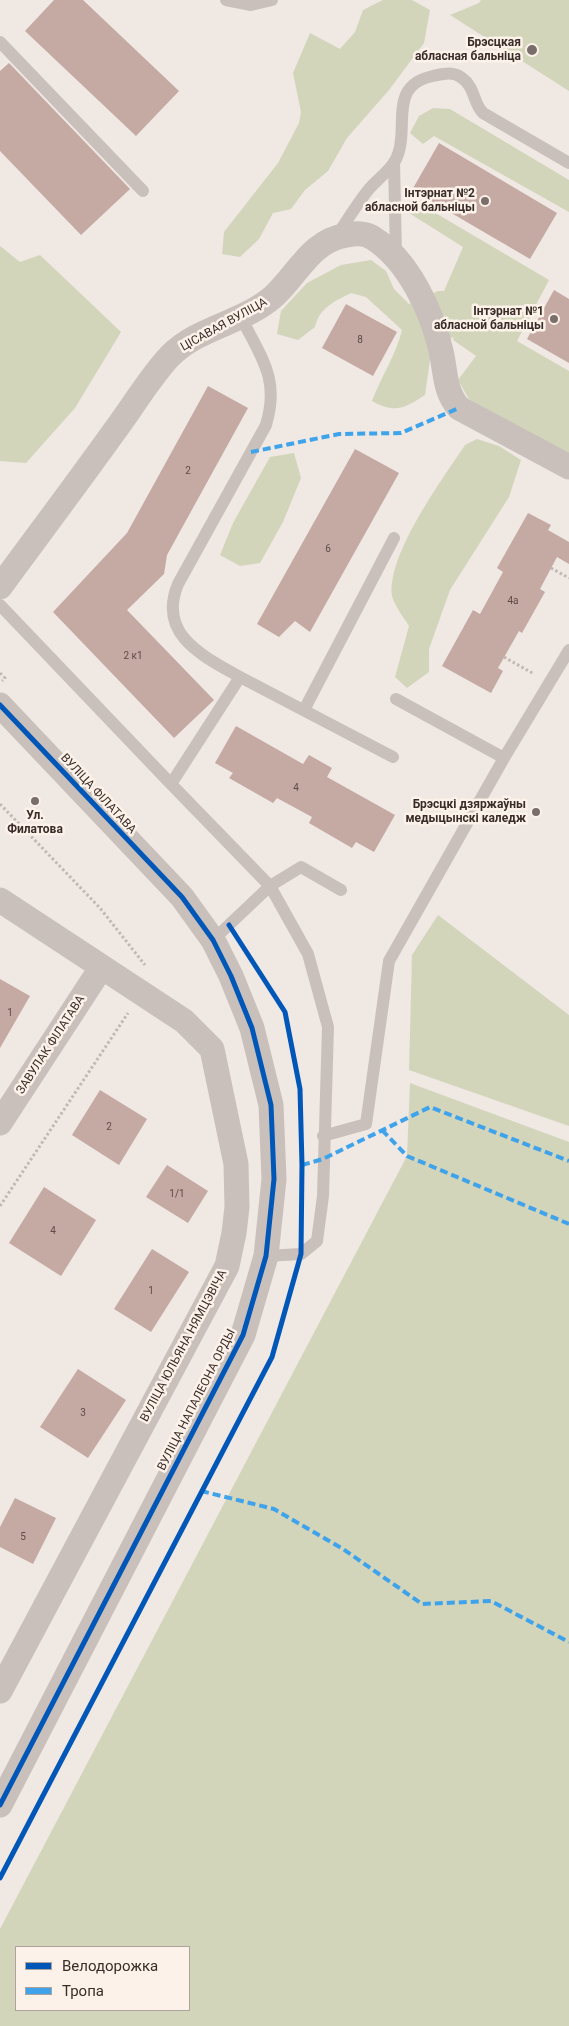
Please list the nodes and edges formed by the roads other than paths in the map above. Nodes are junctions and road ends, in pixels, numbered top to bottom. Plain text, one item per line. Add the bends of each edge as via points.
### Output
1 (226, 0) edge
2 (272, 0) edge
3 (0, 42) edge
4 (394, 162) junction
5 (569, 163) edge
6 (143, 191) dead end
7 (336, 236) junction
8 (396, 256) junction
9 (241, 317) junction
10 (569, 467) edge
11 (394, 538) dead end
12 (0, 587) edge
13 (0, 605) edge
14 (569, 650) edge
15 (240, 677) junction
16 (396, 699) dead end
17 (0, 705) edge
18 (304, 710) junction
19 (392, 757) dead end
20 (504, 758) junction
21 (171, 784) junction
22 (270, 886) junction
23 (341, 890) dead end
24 (182, 897) joint
25 (0, 900) edge
26 (213, 940) junction
27 (101, 968) junction
28 (0, 1123) edge
29 (323, 1136) junction
30 (266, 1256) junction
31 (0, 1691) edge
32 (0, 1805) edge

1 - 2 lane via 251,4
3 - 6 lane
4 - 5 lane via 400,148 402,108 409,88 420,79 448,73 462,78 473,90 477,107 483,113
4 - 7 lane via 359,202
4 - 8 lane
7 - 8 street via 370,236
7 - 9 street, ЦІСАВАЯ ВУЛІЦА via 307,256 274,296
8 - 10 street via 411,277 433,324 450,397 459,408
9 - 12 street, ЦІСАВАЯ ВУЛІЦА via 170,355
9 - 15 lane via 269,373 273,391 271,408 266,425 178,584 171,612 181,635 216,663
11 - 18 lane
13 - 21 lane
14 - 20 lane
15 - 18 lane
15 - 21 lane
16 - 20 lane
17 - 24 street, ВУЛІЦА ФІЛАТАВА
18 - 19 lane
20 - 29 lane via 389,962 366,1124
21 - 22 lane
22 - 23 lane via 301,867
22 - 26 lane
22 - 29 lane via 308,954 328,1027
24 - 26 street, ВУЛІЦА НАПАЛЕОНА ОРДЫ
25 - 27 street, ВУЛІЦА ЮЛЬЯНА НЯМЦЭВІЧА
26 - 30 street, ВУЛІЦА НАПАЛЕОНА ОРДЫ via 252,1028 271,1105 274,1179
27 - 28 street, ЗАВУЛАК ФІЛАТАВА
27 - 31 street, ВУЛІЦА ЮЛЬЯНА НЯМЦЭВІЧА via 134,1003 184,1021 212,1049 236,1164 234,1233 227,1266
29 - 30 lane via 323,1196 317,1241 301,1254
30 - 32 street, ВУЛІЦА НАПАЛЕОНА ОРДЫ via 243,1335

